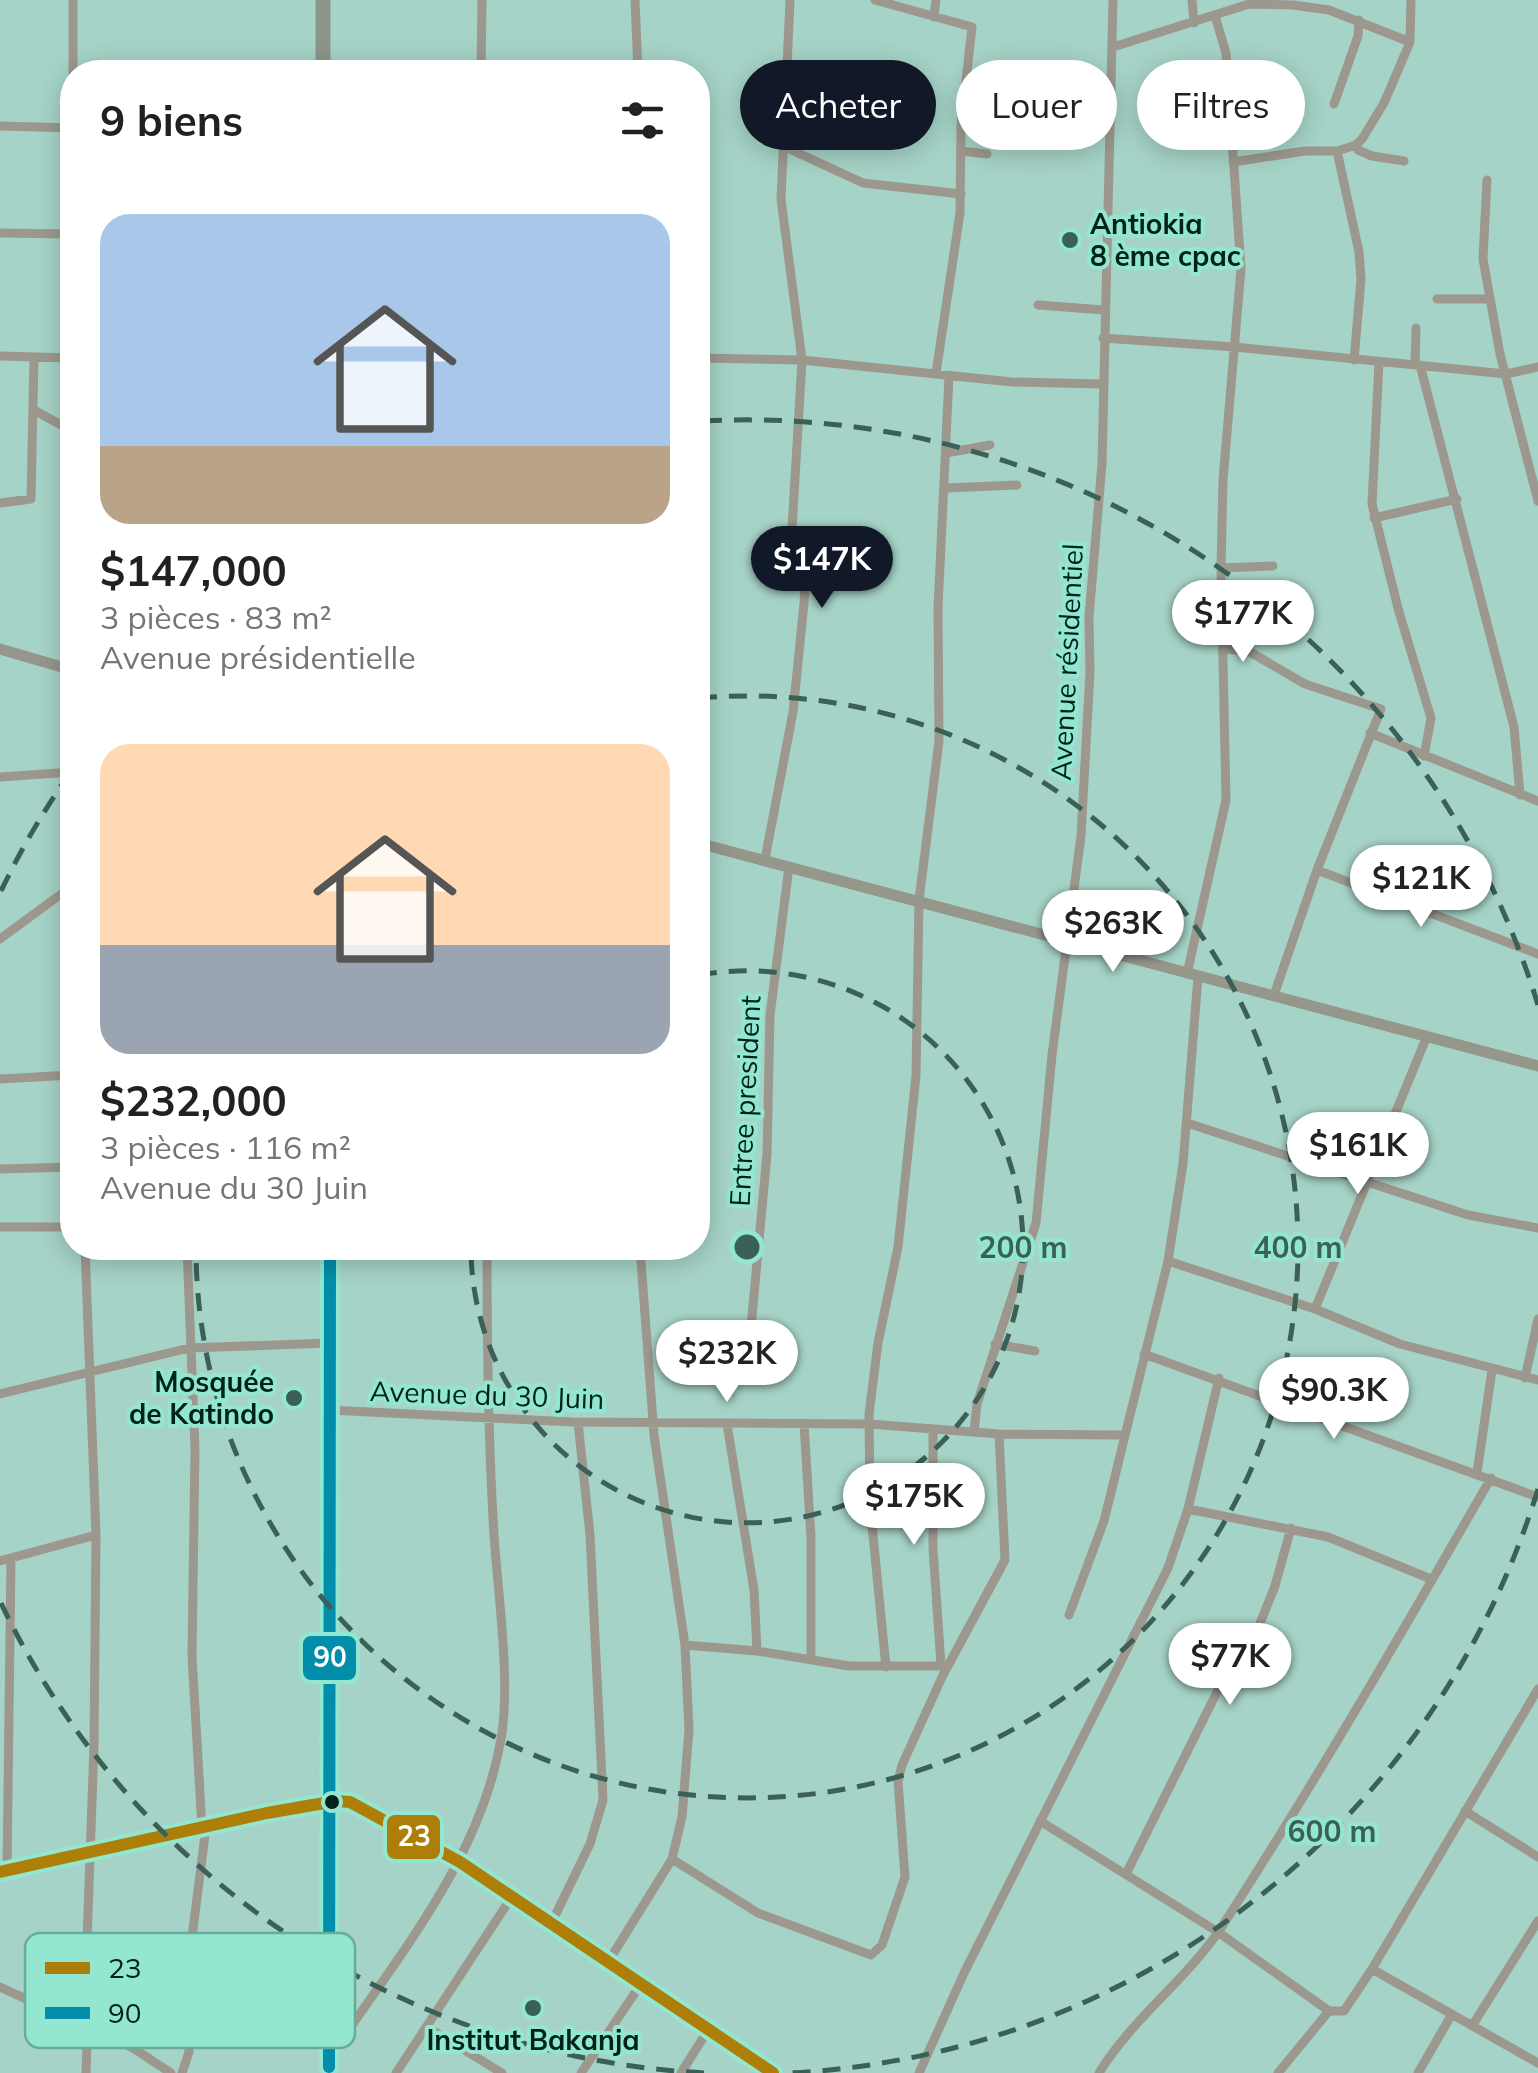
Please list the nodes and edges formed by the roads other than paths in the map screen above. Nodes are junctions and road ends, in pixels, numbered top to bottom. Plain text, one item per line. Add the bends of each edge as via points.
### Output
1 (73, 0) edge
2 (323, 0) edge
3 (482, 0) edge
4 (635, 0) edge
5 (790, 0) edge
6 (875, 0) edge
7 (936, 0) edge
8 (1112, 0) edge
9 (1192, 0) edge
10 (1411, 0) edge
11 (1215, 16) junction
12 (934, 17) junction
13 (1359, 20) junction
14 (1194, 23) junction
15 (1410, 42) junction
16 (1112, 47) junction
17 (73, 60) edge
18 (323, 60) edge
19 (480, 60) edge
20 (638, 60) edge
21 (787, 60) edge
22 (1334, 104) dead end
23 (0, 126) edge
24 (60, 128) edge
25 (1356, 145) junction
26 (782, 150) edge
27 (791, 150) edge
28 (961, 151) junction
29 (1336, 152) junction
30 (987, 154) dead end
31 (1404, 161) dead end
32 (1233, 162) junction
33 (1487, 180) dead end
34 (961, 194) junction
35 (60, 232) edge
36 (0, 233) edge
37 (1490, 298) junction
38 (1437, 299) dead end
39 (1038, 305) dead end
40 (1104, 310) junction
41 (1416, 328) dead end
42 (1103, 338) junction
43 (1235, 347) junction
44 (0, 356) edge
45 (34, 356) junction
46 (60, 357) edge
47 (710, 358) edge
48 (802, 360) junction
49 (1354, 360) junction
50 (1378, 363) junction
51 (1418, 365) junction
52 (1538, 368) edge
53 (936, 373) junction
54 (1506, 374) junction
55 (948, 376) junction
56 (1102, 384) junction
57 (34, 410) junction
58 (60, 424) edge
59 (990, 445) dead end
60 (946, 452) junction
61 (1016, 485) dead end
62 (946, 488) junction
63 (1457, 500) junction
64 (1538, 501) edge
65 (0, 503) edge
66 (1374, 518) junction
67 (1273, 566) dead end
68 (1221, 568) junction
69 (1224, 648) junction
70 (0, 649) edge
71 (60, 666) edge
72 (1370, 733) junction
73 (1424, 756) junction
74 (60, 773) edge
75 (0, 777) edge
76 (1520, 795) junction
77 (1538, 801) edge
78 (710, 846) edge
79 (765, 860) junction
80 (788, 867) junction
81 (1318, 870) junction
82 (60, 895) edge
83 (919, 900) junction
84 (0, 939) edge
85 (1065, 941) junction
86 (1538, 954) edge
87 (1193, 975) junction
88 (1274, 995) junction
89 (1427, 1036) junction
90 (1538, 1066) edge
91 (60, 1076) edge
92 (0, 1079) edge
93 (1187, 1123) junction
94 (60, 1167) edge
95 (0, 1169) edge
96 (1366, 1179) junction
97 (60, 1226) edge
98 (0, 1227) edge
99 (1538, 1228) edge
100 (86, 1260) edge
101 (187, 1260) edge
102 (330, 1260) edge
103 (487, 1260) edge
104 (641, 1260) edge
105 (1168, 1262) junction
106 (1315, 1308) junction
107 (1538, 1319) edge
108 (750, 1338) dead end
109 (330, 1343) junction
110 (995, 1344) junction
111 (189, 1348) junction
112 (1035, 1351) dead end
113 (1144, 1354) junction
114 (1492, 1370) junction
115 (91, 1373) junction
116 (1220, 1378) junction
117 (1526, 1378) junction
118 (1538, 1380) edge
119 (0, 1394) edge
120 (329, 1410) junction
121 (486, 1418) junction
122 (578, 1422) junction
123 (652, 1422) junction
124 (727, 1424) junction
125 (804, 1424) junction
126 (869, 1424) junction
127 (933, 1429) junction
128 (974, 1432) junction
129 (999, 1434) junction
130 (1123, 1435) junction
131 (1478, 1474) junction
132 (1491, 1478) junction
133 (1538, 1496) edge
134 (1188, 1509) junction
135 (1290, 1528) junction
136 (96, 1535) junction
137 (5, 1560) edge
138 (1431, 1579) junction
139 (1070, 1615) dead end
140 (685, 1645) junction
141 (757, 1650) junction
142 (811, 1660) junction
143 (944, 1665) junction
144 (886, 1667) junction
145 (1538, 1689) edge
146 (330, 1802) junction
147 (1465, 1811) junction
148 (1040, 1821) junction
149 (204, 1828) junction
150 (90, 1852) junction
151 (1538, 1858) edge
152 (672, 1860) junction
153 (460, 1862) junction
154 (4, 1871) edge
155 (1126, 1874) junction
156 (511, 1898) junction
157 (1538, 1921) edge
158 (551, 1924) junction
159 (1218, 1932) junction
160 (87, 1933) edge
161 (192, 1933) edge
162 (329, 1933) edge
163 (608, 1962) junction
164 (1372, 1969) junction
165 (641, 1984) junction
166 (0, 1987) edge
167 (25, 1999) edge
168 (1328, 2012) junction
169 (1452, 2014) junction
170 (355, 2021) edge
171 (1472, 2026) junction
172 (427, 2027) junction
173 (708, 2030) junction
174 (87, 2048) edge
175 (133, 2048) edge
176 (189, 2048) edge
177 (328, 2050) edge
178 (1538, 2063) edge
179 (86, 2073) edge
180 (171, 2073) edge
181 (182, 2073) edge
182 (329, 2073) edge
183 (396, 2073) edge
184 (502, 2073) edge
185 (581, 2073) edge
186 (681, 2073) edge
187 (773, 2073) edge
188 (918, 2073) edge
189 (1099, 2073) edge
190 (1278, 2073) edge
191 (1418, 2073) edge

1 - 17 street
2 - 18 highway
3 - 19 street
4 - 20 street
5 - 21 street
6 - 12 street
7 - 12 street
8 - 16 street, Avenue résidentiel
9 - 14 street
10 - 15 street
11 - 13 street via 1249,4 1280,4
11 - 14 street
11 - 32 street via 1226,54
12 - 28 street via 972,27
13 - 15 street
13 - 22 street
14 - 16 street
15 - 25 street via 1384,103
16 - 40 street, Avenue résidentiel
23 - 24 street
25 - 29 street
25 - 31 street via 1372,156
26 - 48 street via 781,199
27 - 34 street via 864,183
28 - 30 street
28 - 34 street
29 - 32 street
29 - 49 street via 1362,279
32 - 43 street via 1241,268
33 - 37 street via 1483,259
34 - 53 street
35 - 36 street
37 - 38 street
37 - 54 street
39 - 40 street
40 - 42 street, Avenue résidentiel
41 - 51 street
42 - 43 street
42 - 56 street, Avenue résidentiel
43 - 49 street
43 - 68 street
44 - 45 street
45 - 46 street
45 - 57 street
47 - 48 street
48 - 53 street
48 - 79 street via 791,546 806,568 804,603 793,712
49 - 50 street
50 - 51 street
50 - 66 street
51 - 54 street
51 - 63 street
52 - 54 street
53 - 55 street
54 - 64 street
55 - 56 street
55 - 60 street
56 - 85 street, Avenue résidentiel via 1082,822
57 - 58 street
57 - 65 street via 30,499
59 - 60 street
60 - 62 street
61 - 62 street
62 - 83 street via 939,741
63 - 66 street
63 - 76 street via 1514,727
66 - 73 street via 1430,712
67 - 68 street
68 - 69 street
69 - 72 street via 1250,652 1305,684 1380,707
69 - 87 street via 1226,800
70 - 71 street
72 - 73 street
72 - 81 street
73 - 76 street
74 - 75 street
76 - 77 street
78 - 79 street
79 - 80 street
80 - 83 street
80 - 108 street, Entree president via 770,1015 767,1154
81 - 86 street
81 - 88 street
82 - 84 street
83 - 85 street
83 - 126 street via 912,1122
85 - 87 street
85 - 110 street, Avenue résidentiel via 1036,1224
87 - 88 street
87 - 93 street
88 - 89 street
89 - 90 street
89 - 96 street
91 - 92 street
93 - 96 street
93 - 105 street
94 - 95 street
96 - 99 street via 1468,1215
96 - 106 street
97 - 98 street
100 - 115 street
101 - 111 street
102 - 109 highway
103 - 121 street
104 - 123 street
105 - 106 street
105 - 113 street
106 - 114 street via 1368,1333
107 - 117 street
109 - 111 street
109 - 120 highway
110 - 112 street
110 - 128 street, Avenue résidentiel
111 - 115 street
111 - 149 street via 195,1449 192,1656
113 - 116 street
113 - 130 street
114 - 117 street
114 - 131 street
115 - 119 street
115 - 136 street
116 - 131 street
116 - 134 street
117 - 118 street
120 - 121 street, Avenue du 30 Juin
120 - 146 highway
121 - 122 street, Avenue du 30 Juin
121 - 153 street via 504,1721
122 - 123 street, Avenue du 30 Juin
122 - 158 street via 603,1800 590,1844
123 - 124 street, Avenue du 30 Juin
123 - 140 street
124 - 125 street, Avenue du 30 Juin
124 - 141 street
125 - 126 street, Avenue du 30 Juin
125 - 142 street
126 - 127 street, Avenue du 30 Juin
126 - 144 street
127 - 128 street, Avenue du 30 Juin
127 - 143 street via 933,1548
128 - 129 street, Avenue du 30 Juin
129 - 130 street, Avenue du 30 Juin
129 - 143 street via 1005,1560
130 - 139 street via 1100,1534
131 - 132 street
132 - 133 street
132 - 138 street
134 - 135 street
134 - 148 street via 1154,1599
135 - 138 street
135 - 155 street via 1255,1636 1225,1676
136 - 137 street
136 - 150 street
137 - 154 street
138 - 159 street
140 - 141 street
140 - 152 street via 688,1730
141 - 142 street
142 - 144 street
143 - 144 street
143 - 152 street via 900,1773 905,1877 877,1952 758,1914
145 - 147 street
146 - 149 street
146 - 153 street via 367,1809
146 - 162 highway
147 - 151 street
147 - 164 street
148 - 155 street
148 - 188 street
149 - 150 street
149 - 161 street
150 - 154 street
150 - 160 street
152 - 163 street
153 - 156 street
153 - 170 street
155 - 159 street
156 - 158 street
156 - 172 street
157 - 171 street
158 - 163 street
159 - 168 street
159 - 189 street
163 - 165 street
164 - 168 street via 1346,2010
164 - 169 street
165 - 173 street
165 - 185 street
166 - 167 street
168 - 190 street
169 - 171 street
169 - 191 street
171 - 178 street
172 - 183 street
172 - 184 street
173 - 186 street
173 - 187 street
174 - 179 street
175 - 180 street
176 - 181 street
177 - 182 highway

